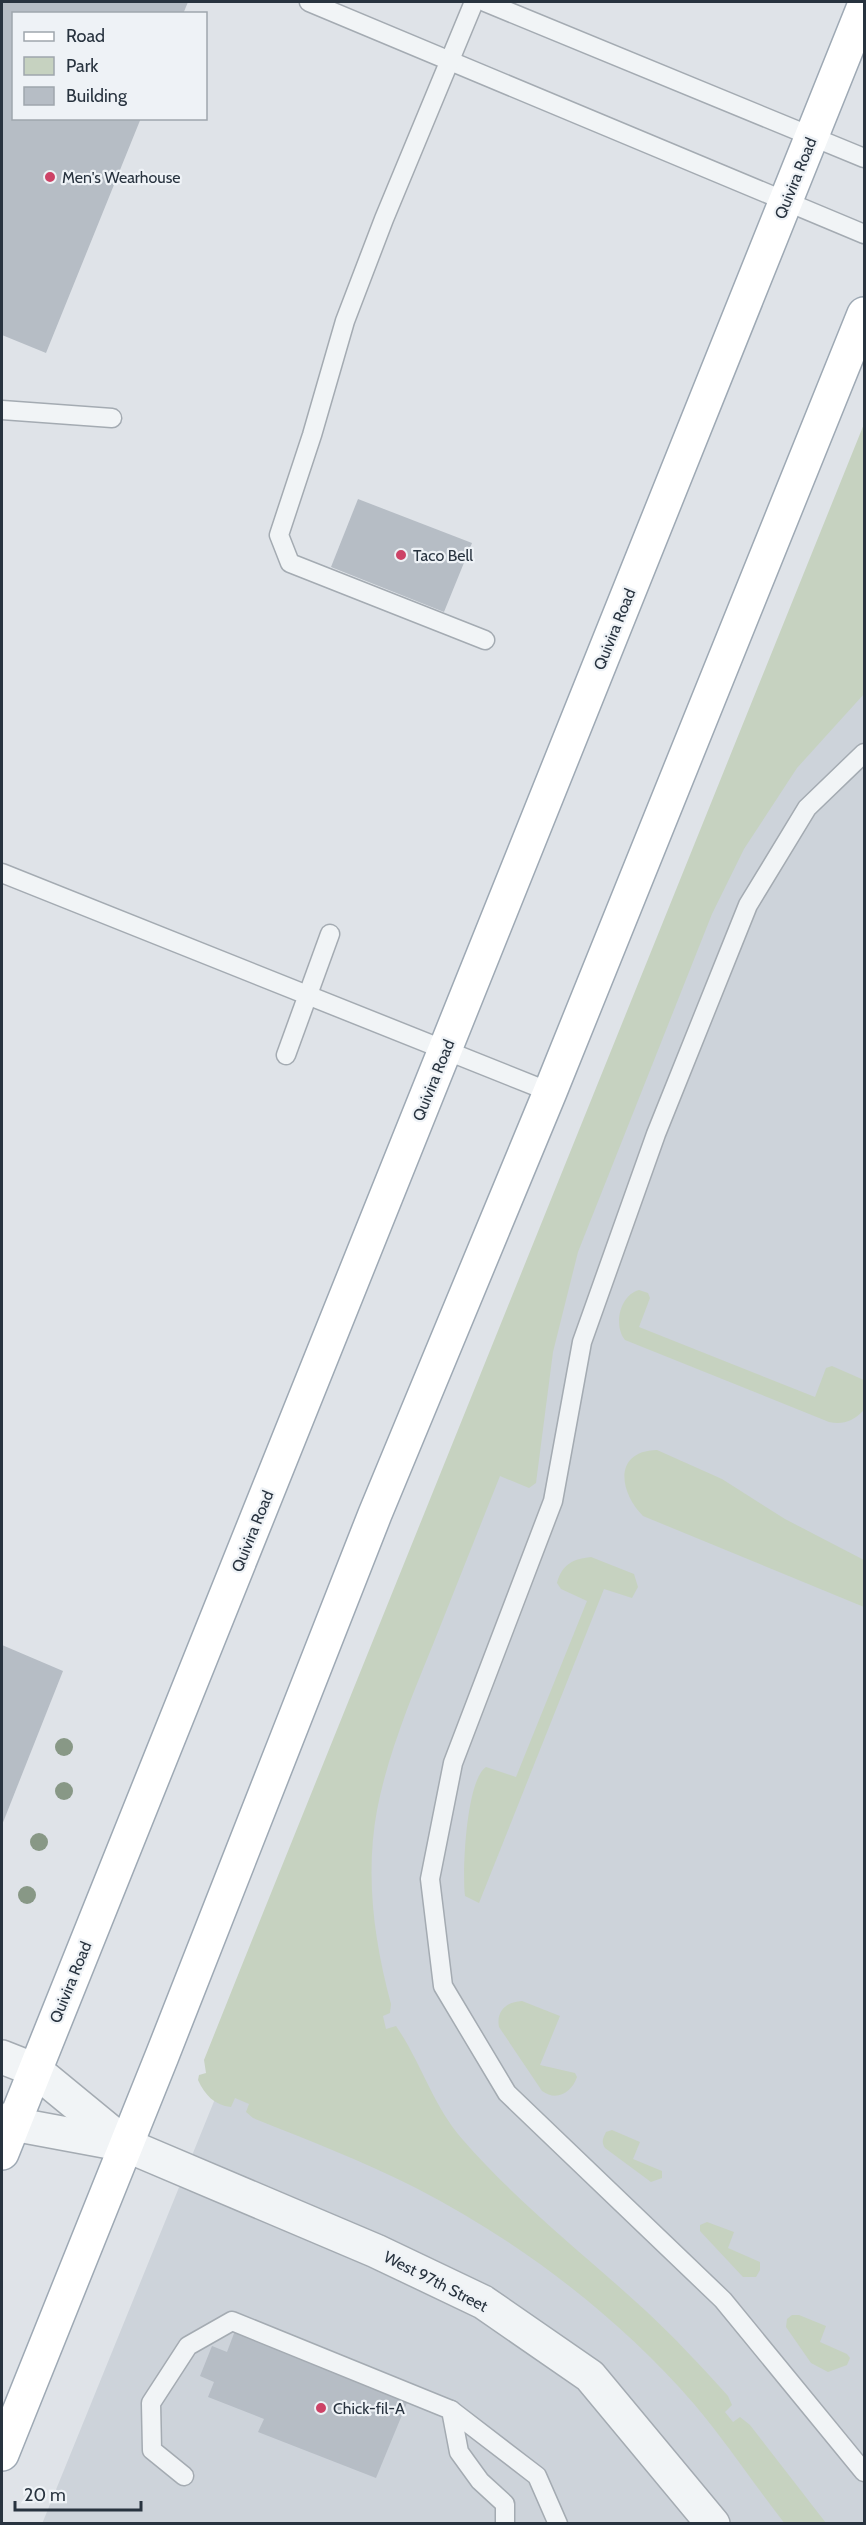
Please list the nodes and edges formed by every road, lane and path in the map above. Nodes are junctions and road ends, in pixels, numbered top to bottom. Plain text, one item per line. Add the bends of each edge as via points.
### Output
1 (309, 2) edge
2 (474, 2) edge
3 (485, 2) edge
4 (864, 6) edge
5 (448, 60) junction
6 (812, 136) junction
7 (864, 158) edge
8 (785, 202) junction
9 (864, 234) edge
10 (864, 314) edge
11 (2, 410) edge
12 (112, 418) dead end
13 (485, 640) dead end
14 (864, 753) edge
15 (2, 873) edge
16 (330, 934) dead end
17 (308, 995) junction
18 (445, 1049) junction
19 (286, 1055) dead end
20 (550, 1092) junction
21 (2, 2057) edge
22 (35, 2070) junction
23 (5, 2133) edge
24 (126, 2145) junction
25 (451, 2410) junction
26 (2, 2454) edge
27 (864, 2472) edge
28 (184, 2476) dead end
29 (505, 2523) edge
30 (558, 2523) edge
31 (713, 2523) edge

1 - 5 lane
2 - 5 lane
3 - 6 lane
4 - 6 main road, Quivira Road
5 - 8 lane
5 - 13 lane via 345,321 279,536 290,563
6 - 7 lane
6 - 8 main road, Quivira Road
8 - 9 lane
8 - 18 main road, Quivira Road
10 - 20 main road
11 - 12 lane
14 - 27 lane via 807,808 748,905 656,1134 582,1342 553,1501 453,1762 430,1880 443,1986 507,2093 723,2300
15 - 17 lane
16 - 17 lane
17 - 18 lane
17 - 19 lane
18 - 20 lane
18 - 22 main road, Quivira Road
20 - 24 main road via 375,1514
21 - 22 street, West 97th Street
22 - 23 main road, Quivira Road
22 - 24 street, West 97th Street
23 - 24 street, West 97th Street
24 - 26 main road
24 - 31 street, West 97th Street via 376,2251 483,2302 590,2376
25 - 28 lane via 232,2321 188,2346 151,2403 152,2450
25 - 29 lane via 459,2452 480,2481 505,2504
25 - 30 lane via 537,2476

